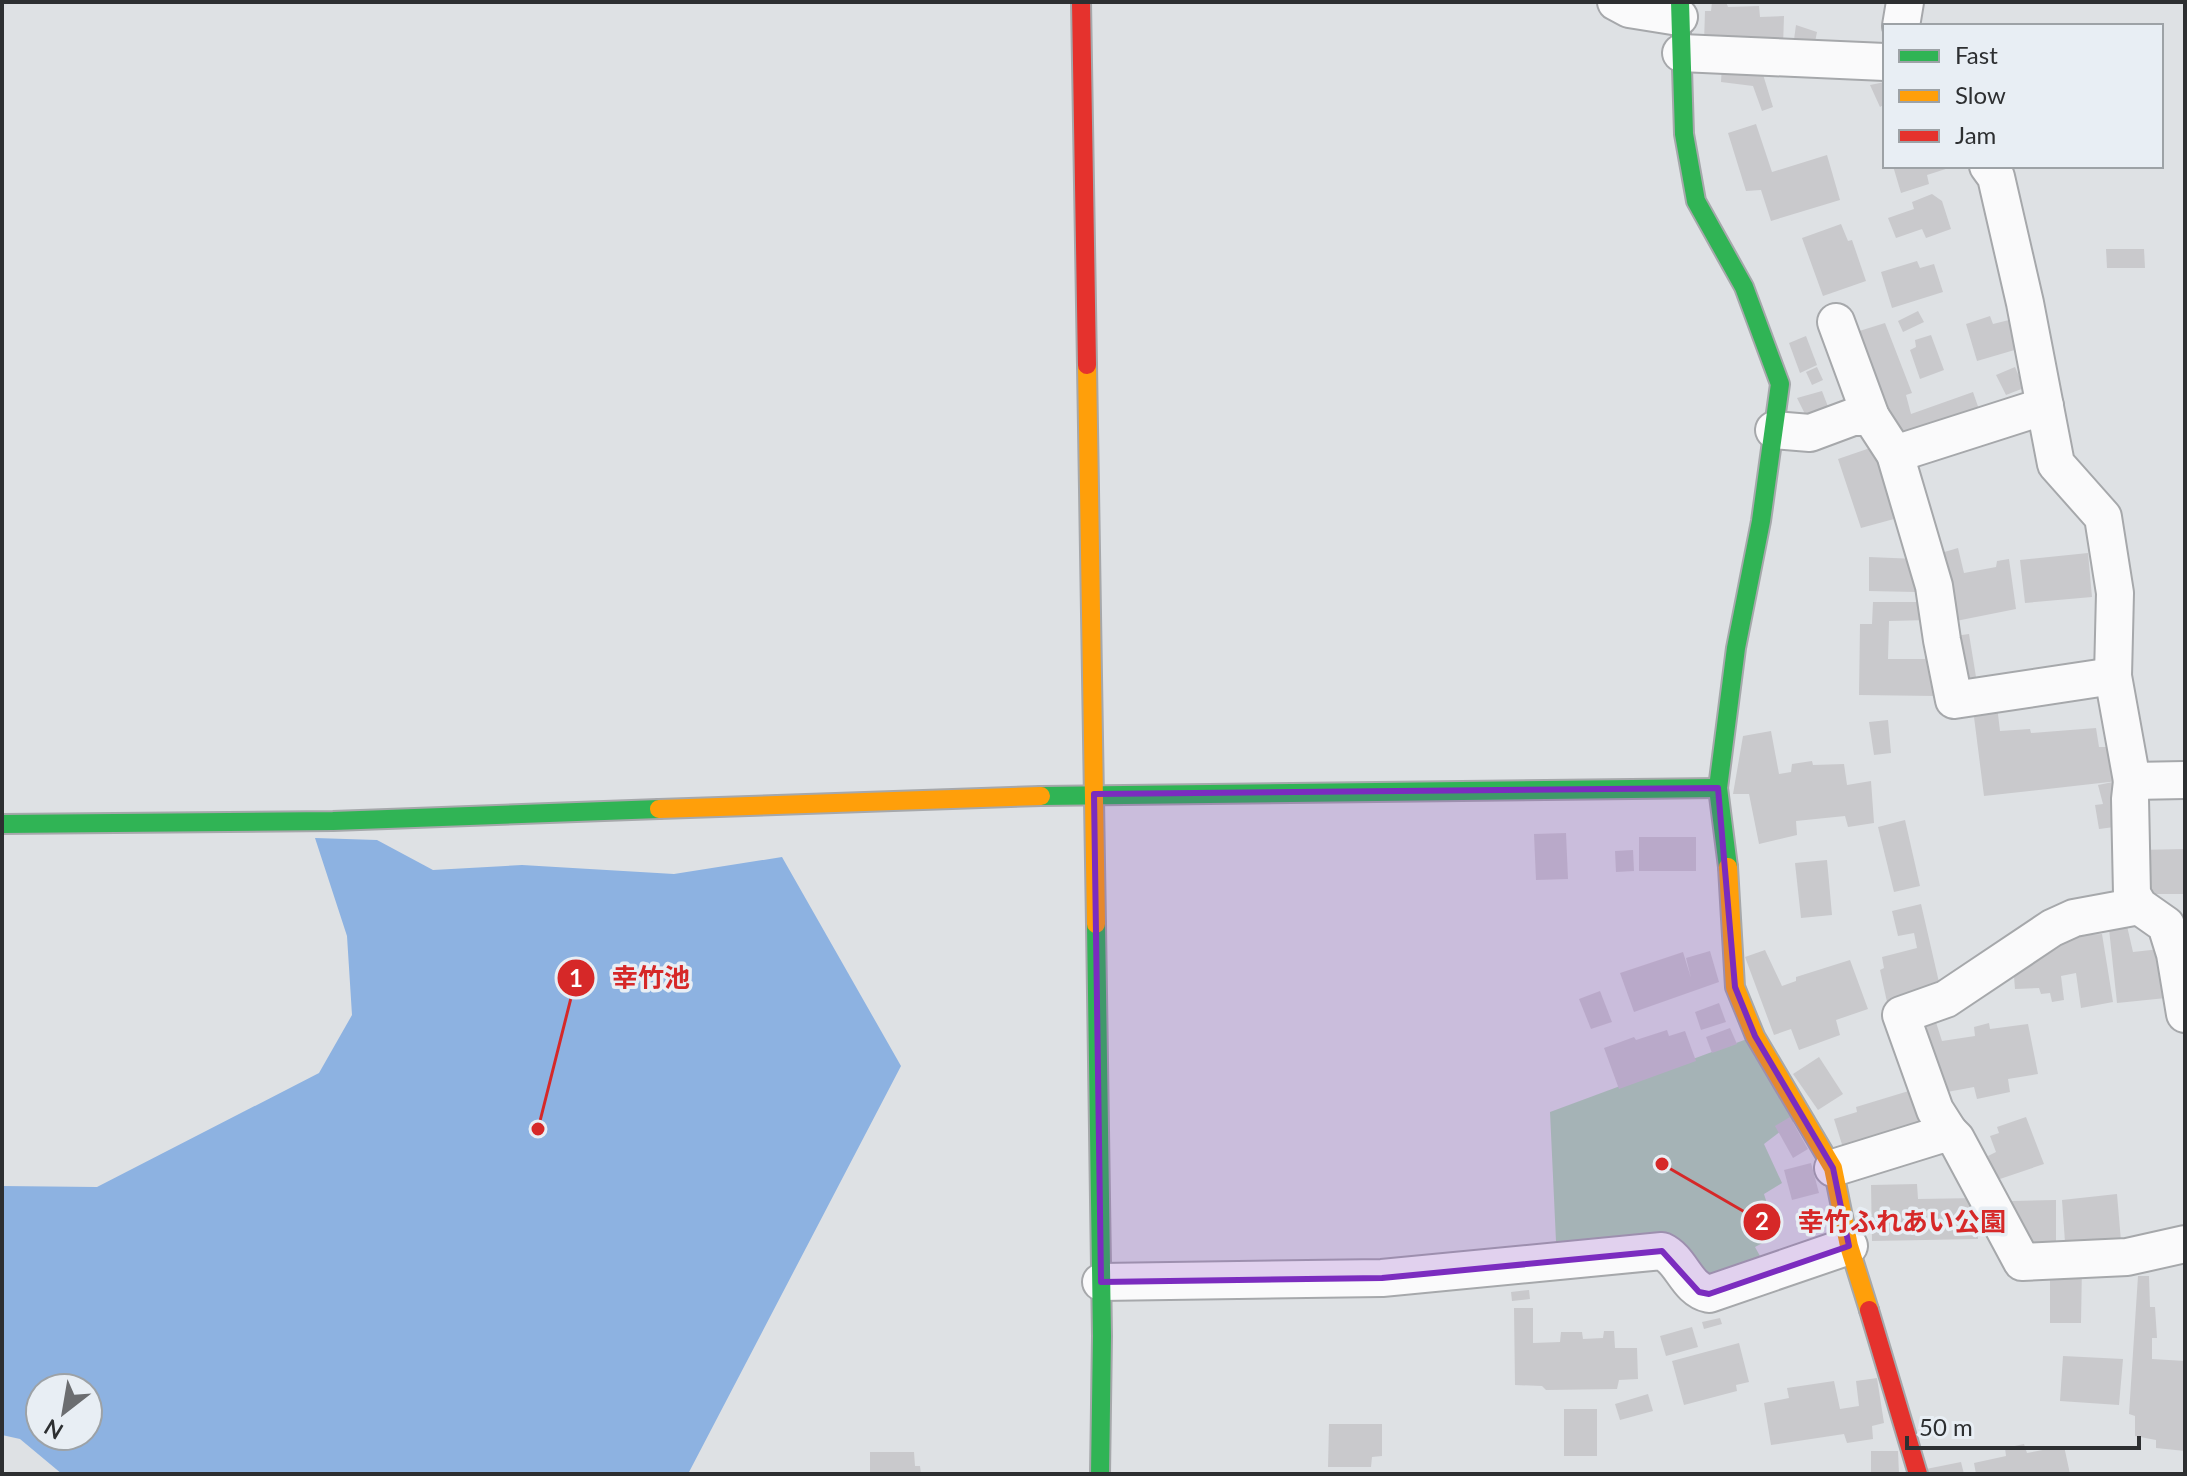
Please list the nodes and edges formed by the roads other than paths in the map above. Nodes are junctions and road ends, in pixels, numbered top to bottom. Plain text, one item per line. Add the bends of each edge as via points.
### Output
1 (1081, 2) edge
2 (1616, 2) edge
3 (1905, 2) edge
4 (1680, 10) edge
5 (1901, 24) edge
6 (1681, 53) junction
7 (1883, 62) edge
8 (1989, 168) edge
9 (1836, 322) dead end
10 (2045, 406) junction
11 (1871, 417) junction
12 (1774, 430) junction
13 (1895, 454) junction
14 (2113, 676) junction
15 (2185, 780) edge
16 (2132, 781) junction
17 (1718, 788) junction
18 (1094, 794) junction
19 (2, 824) edge
20 (2139, 906) junction
21 (2185, 1014) edge
22 (1949, 1132) junction
23 (1833, 1168) junction
24 (2185, 1244) edge
25 (1849, 1246) junction
26 (1101, 1282) junction
27 (1100, 1474) edge
28 (1918, 1474) edge

1 - 18 street
2 - 4 street via 1629,9
3 - 5 street
4 - 6 street
6 - 7 street
6 - 12 street via 1684,134 1696,201 1744,287 1780,384
8 - 10 street via 1996,177
9 - 11 street
10 - 13 street
10 - 14 street via 2056,464 2103,517 2115,593
11 - 12 street via 1853,417 1810,433
11 - 13 street
12 - 17 street
13 - 14 street via 1934,586 1954,700
14 - 16 street
15 - 16 street
16 - 20 street via 2132,894
17 - 18 street
17 - 23 street via 1735,987 1755,1036
18 - 19 street via 333,821
18 - 26 street
20 - 21 street via 2166,925
20 - 22 street via 2074,918 2052,928 1946,999 1901,1015 1935,1110
22 - 23 street
22 - 24 street via 2022,1262 2127,1257
23 - 25 street
25 - 26 street via 1709,1294 1699,1292 1671,1255 1662,1251 1382,1278
25 - 28 street
26 - 27 street

